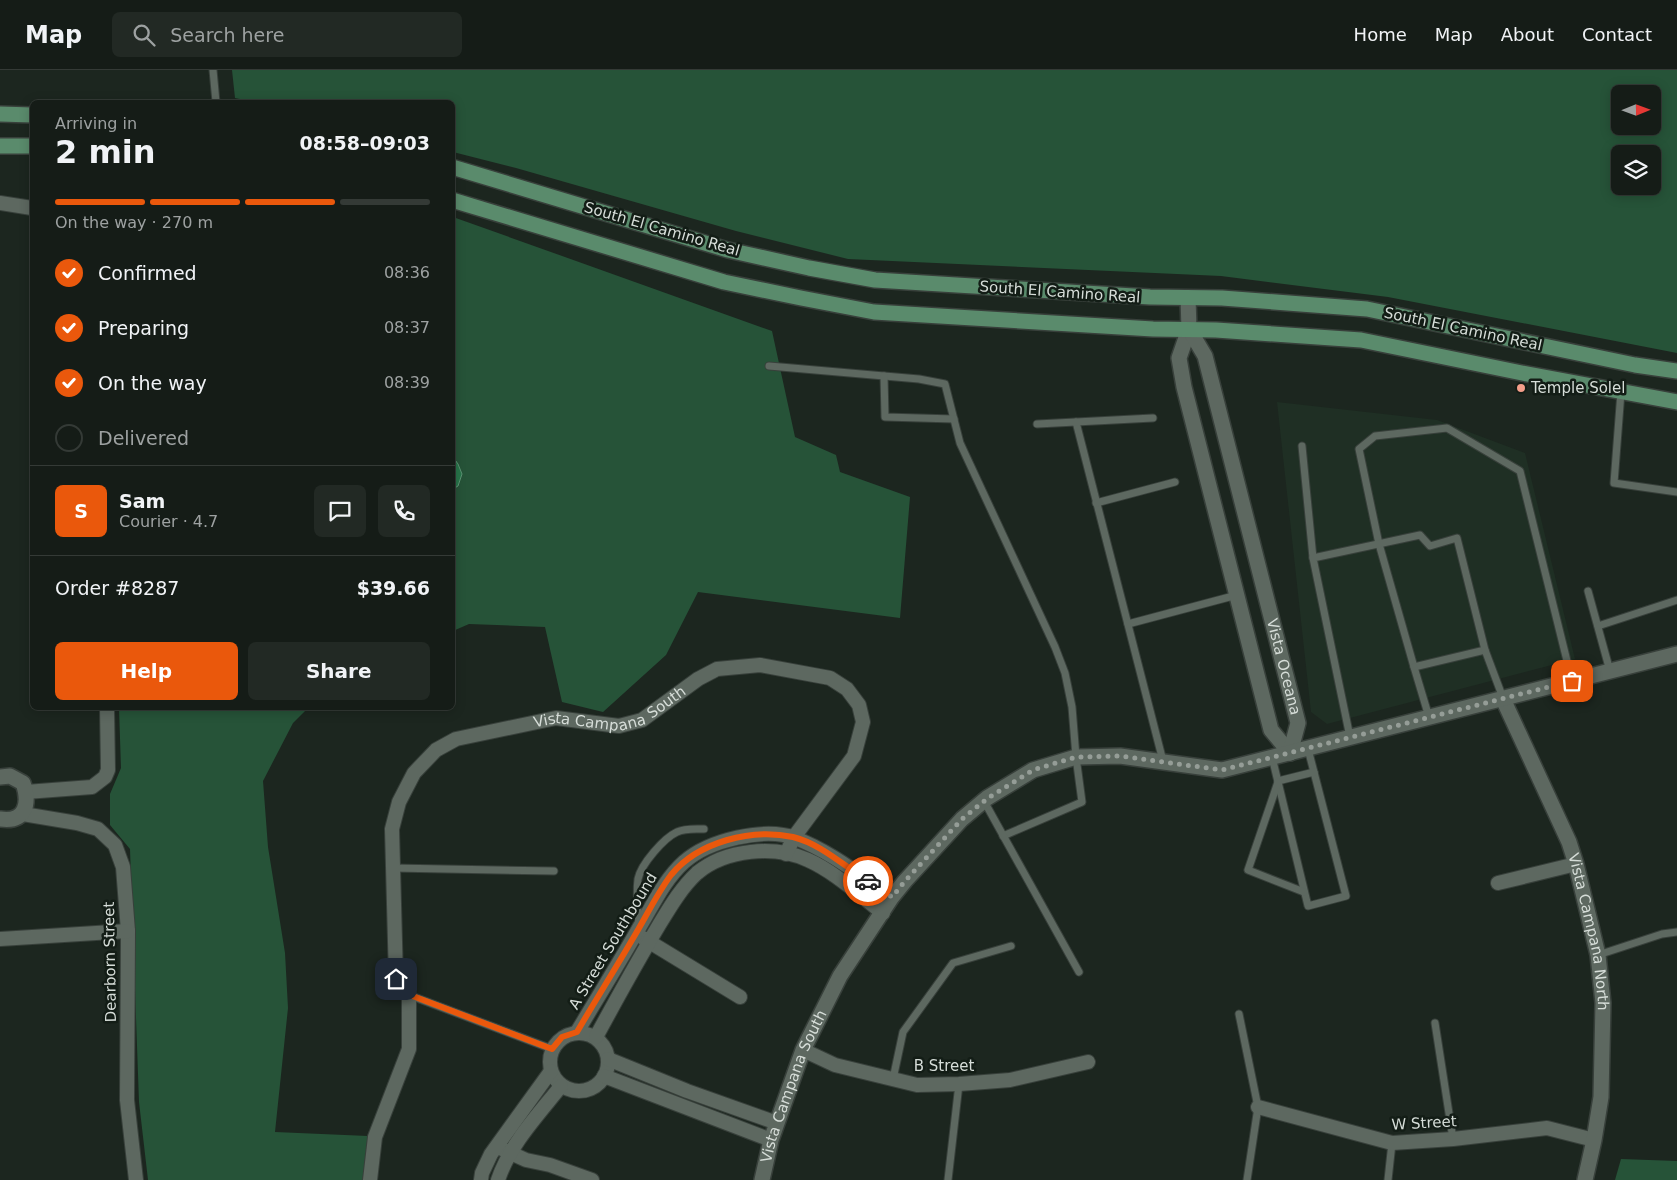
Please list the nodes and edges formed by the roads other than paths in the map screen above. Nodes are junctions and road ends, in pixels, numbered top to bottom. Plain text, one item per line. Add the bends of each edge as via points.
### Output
1 (213, 70) edge
2 (216, 100) edge
3 (0, 114) edge
4 (30, 115) edge
5 (0, 146) edge
6 (30, 146) edge
7 (455, 168) edge
8 (455, 201) edge
9 (0, 203) edge
10 (30, 208) edge
11 (1188, 298) junction
12 (1188, 329) junction
13 (769, 366) dead end
14 (1677, 371) edge
15 (884, 376) junction
16 (1621, 392) junction
17 (1677, 402) edge
18 (1153, 418) dead end
19 (954, 419) junction
20 (1076, 422) junction
21 (1037, 424) dead end
22 (1302, 446) dead end
23 (1175, 482) dead end
24 (1677, 492) edge
25 (1096, 503) junction
26 (1380, 544) junction
27 (1313, 558) junction
28 (1588, 591) dead end
29 (1238, 595) junction
30 (1677, 600) edge
31 (1128, 624) junction
32 (1598, 626) junction
33 (1486, 650) junction
34 (1677, 654) edge
35 (1414, 667) junction
36 (1610, 671) junction
37 (1572, 681) junction
38 (1503, 699) junction
39 (108, 710) edge
40 (1429, 717) junction
41 (1350, 737) junction
42 (1308, 748) junction
43 (1290, 753) junction
44 (1076, 757) junction
45 (1272, 757) junction
46 (1163, 762) junction
47 (1314, 772) junction
48 (0, 777) edge
49 (1278, 781) junction
50 (26, 792) junction
51 (984, 802) junction
52 (22, 814) junction
53 (0, 819) edge
54 (704, 829) dead end
55 (1003, 836) junction
56 (794, 837) junction
57 (786, 854) junction
58 (1576, 864) junction
59 (393, 868) junction
60 (554, 871) dead end
61 (1498, 883) dead end
62 (1304, 892) junction
63 (892, 897) junction
64 (882, 912) junction
65 (128, 931) junction
66 (638, 931) junction
67 (1677, 932) edge
68 (0, 939) edge
69 (649, 942) junction
70 (1011, 946) dead end
71 (1598, 955) junction
72 (1080, 972) dead end
73 (410, 995) junction
74 (740, 997) dead end
75 (1238, 1014) dead end
76 (1435, 1023) dead end
77 (577, 1032) junction
78 (596, 1037) junction
79 (552, 1049) junction
80 (803, 1050) junction
81 (608, 1059) junction
82 (1088, 1062) dead end
83 (550, 1071) junction
84 (604, 1076) junction
85 (893, 1079) junction
86 (959, 1084) junction
87 (561, 1086) junction
88 (1258, 1107) junction
89 (777, 1123) junction
90 (1453, 1139) junction
91 (771, 1140) junction
92 (1594, 1140) junction
93 (1392, 1143) junction
94 (497, 1146) junction
95 (510, 1153) junction
96 (136, 1180) edge
97 (370, 1180) edge
98 (481, 1180) edge
99 (498, 1180) edge
100 (592, 1180) edge
101 (762, 1180) edge
102 (948, 1180) edge
103 (1247, 1180) edge
104 (1388, 1180) edge
105 (1585, 1180) edge

1 - 2 lane
3 - 4 main road
5 - 6 main road
7 - 11 main road, South El Camino Real via 728,250 876,280
8 - 12 main road, South El Camino Real via 724,282 874,312
9 - 10 street
11 - 12 street, Vista Oceana
11 - 14 main road, South El Camino Real via 1367,309
12 - 16 main road, South El Camino Real via 1362,340
12 - 29 street, Vista Oceana via 1179,358 1184,387
12 - 43 street, Vista Oceana via 1205,356 1298,723
13 - 15 lane
15 - 19 lane via 945,384
15 - 19 lane via 885,417
16 - 17 main road, South El Camino Real
16 - 24 lane via 1614,483
18 - 20 lane
19 - 44 lane via 960,442 1055,647 1072,707
20 - 21 lane
20 - 25 lane
22 - 27 lane
23 - 25 lane
25 - 31 lane
26 - 27 lane
26 - 33 lane via 1420,535 1430,546 1457,538
26 - 35 lane
26 - 37 lane via 1359,449 1375,436 1447,428 1520,471
27 - 41 lane
28 - 32 lane
29 - 31 lane
29 - 43 street, Vista Oceana via 1271,730
30 - 32 lane
31 - 46 lane
32 - 36 lane
33 - 35 lane
33 - 38 lane
34 - 36 street, Vista Campana South
35 - 40 lane
36 - 37 street, Vista Campana South
37 - 38 street, Vista Campana South
38 - 40 street, Vista Campana South
38 - 58 street, Vista Campana North
39 - 50 street via 108,770 105,777 92,786
40 - 41 street, Vista Campana South
41 - 42 street, Vista Campana South
42 - 43 street, Vista Campana South
42 - 47 lane
43 - 45 street, Vista Campana South
44 - 46 street, Vista Campana South via 1120,756
44 - 51 street, Vista Campana South via 1033,770
44 - 55 lane via 1082,802
45 - 46 street, Vista Campana South via 1222,770
45 - 49 lane
47 - 49 lane
47 - 62 lane via 1346,896 1308,906
48 - 50 street via 10,776 23,783
49 - 62 lane
49 - 62 lane via 1248,870
50 - 52 street
51 - 55 lane
51 - 63 street, Vista Campana South via 962,819
52 - 53 street via 12,820
52 - 65 street, Dearborn Street via 77,822 105,834 115,845 123,868
54 - 66 lane via 676,832 651,855 639,876
55 - 72 lane
56 - 57 street, Vista Campana South
56 - 59 street, Vista Campana South via 854,756 863,722 859,705 847,689 830,678 760,665 717,669 642,720 619,726 556,718 456,739 436,750 414,773 399,802 392,829
56 - 63 street, A Street Southbound via 824,851
56 - 66 street, A Street Southbound via 731,838 704,850 672,875
57 - 64 street via 810,860
57 - 69 street via 753,851 731,856 699,872 686,884
58 - 61 street
58 - 71 street, Vista Campana North
59 - 60 lane
59 - 73 street, Vista Campana South via 396,979
63 - 64 street, Vista Campana South
64 - 80 street, Vista Campana South via 840,976
65 - 68 street
65 - 96 street, Dearborn Street via 127,1100
66 - 69 street
66 - 77 street, A Street Southbound
67 - 71 lane
69 - 74 street
69 - 78 street
70 - 85 lane via 953,963 903,1032
71 - 92 street, Vista Campana North via 1604,1002 1601,1097
73 - 79 lane
73 - 97 street via 409,1049 375,1137
75 - 88 lane
76 - 90 lane
77 - 78 street
77 - 79 street via 562,1037
78 - 81 street
79 - 83 street
80 - 85 street, B Street via 834,1066
80 - 89 street, Vista Campana South
81 - 84 street
81 - 89 street
82 - 86 street, B Street via 1010,1080
83 - 87 street
83 - 94 street
84 - 87 street via 593,1088 577,1092
84 - 91 street
85 - 86 street, B Street via 917,1085
86 - 102 lane
87 - 95 street
88 - 93 street, W Street
88 - 103 lane
89 - 91 street, Vista Campana South
90 - 92 street, W Street via 1547,1128
90 - 93 street, W Street
91 - 101 street, Vista Campana South
92 - 105 street, Vista Campana North
93 - 104 lane
94 - 95 street
94 - 98 street
95 - 99 street
95 - 100 street

